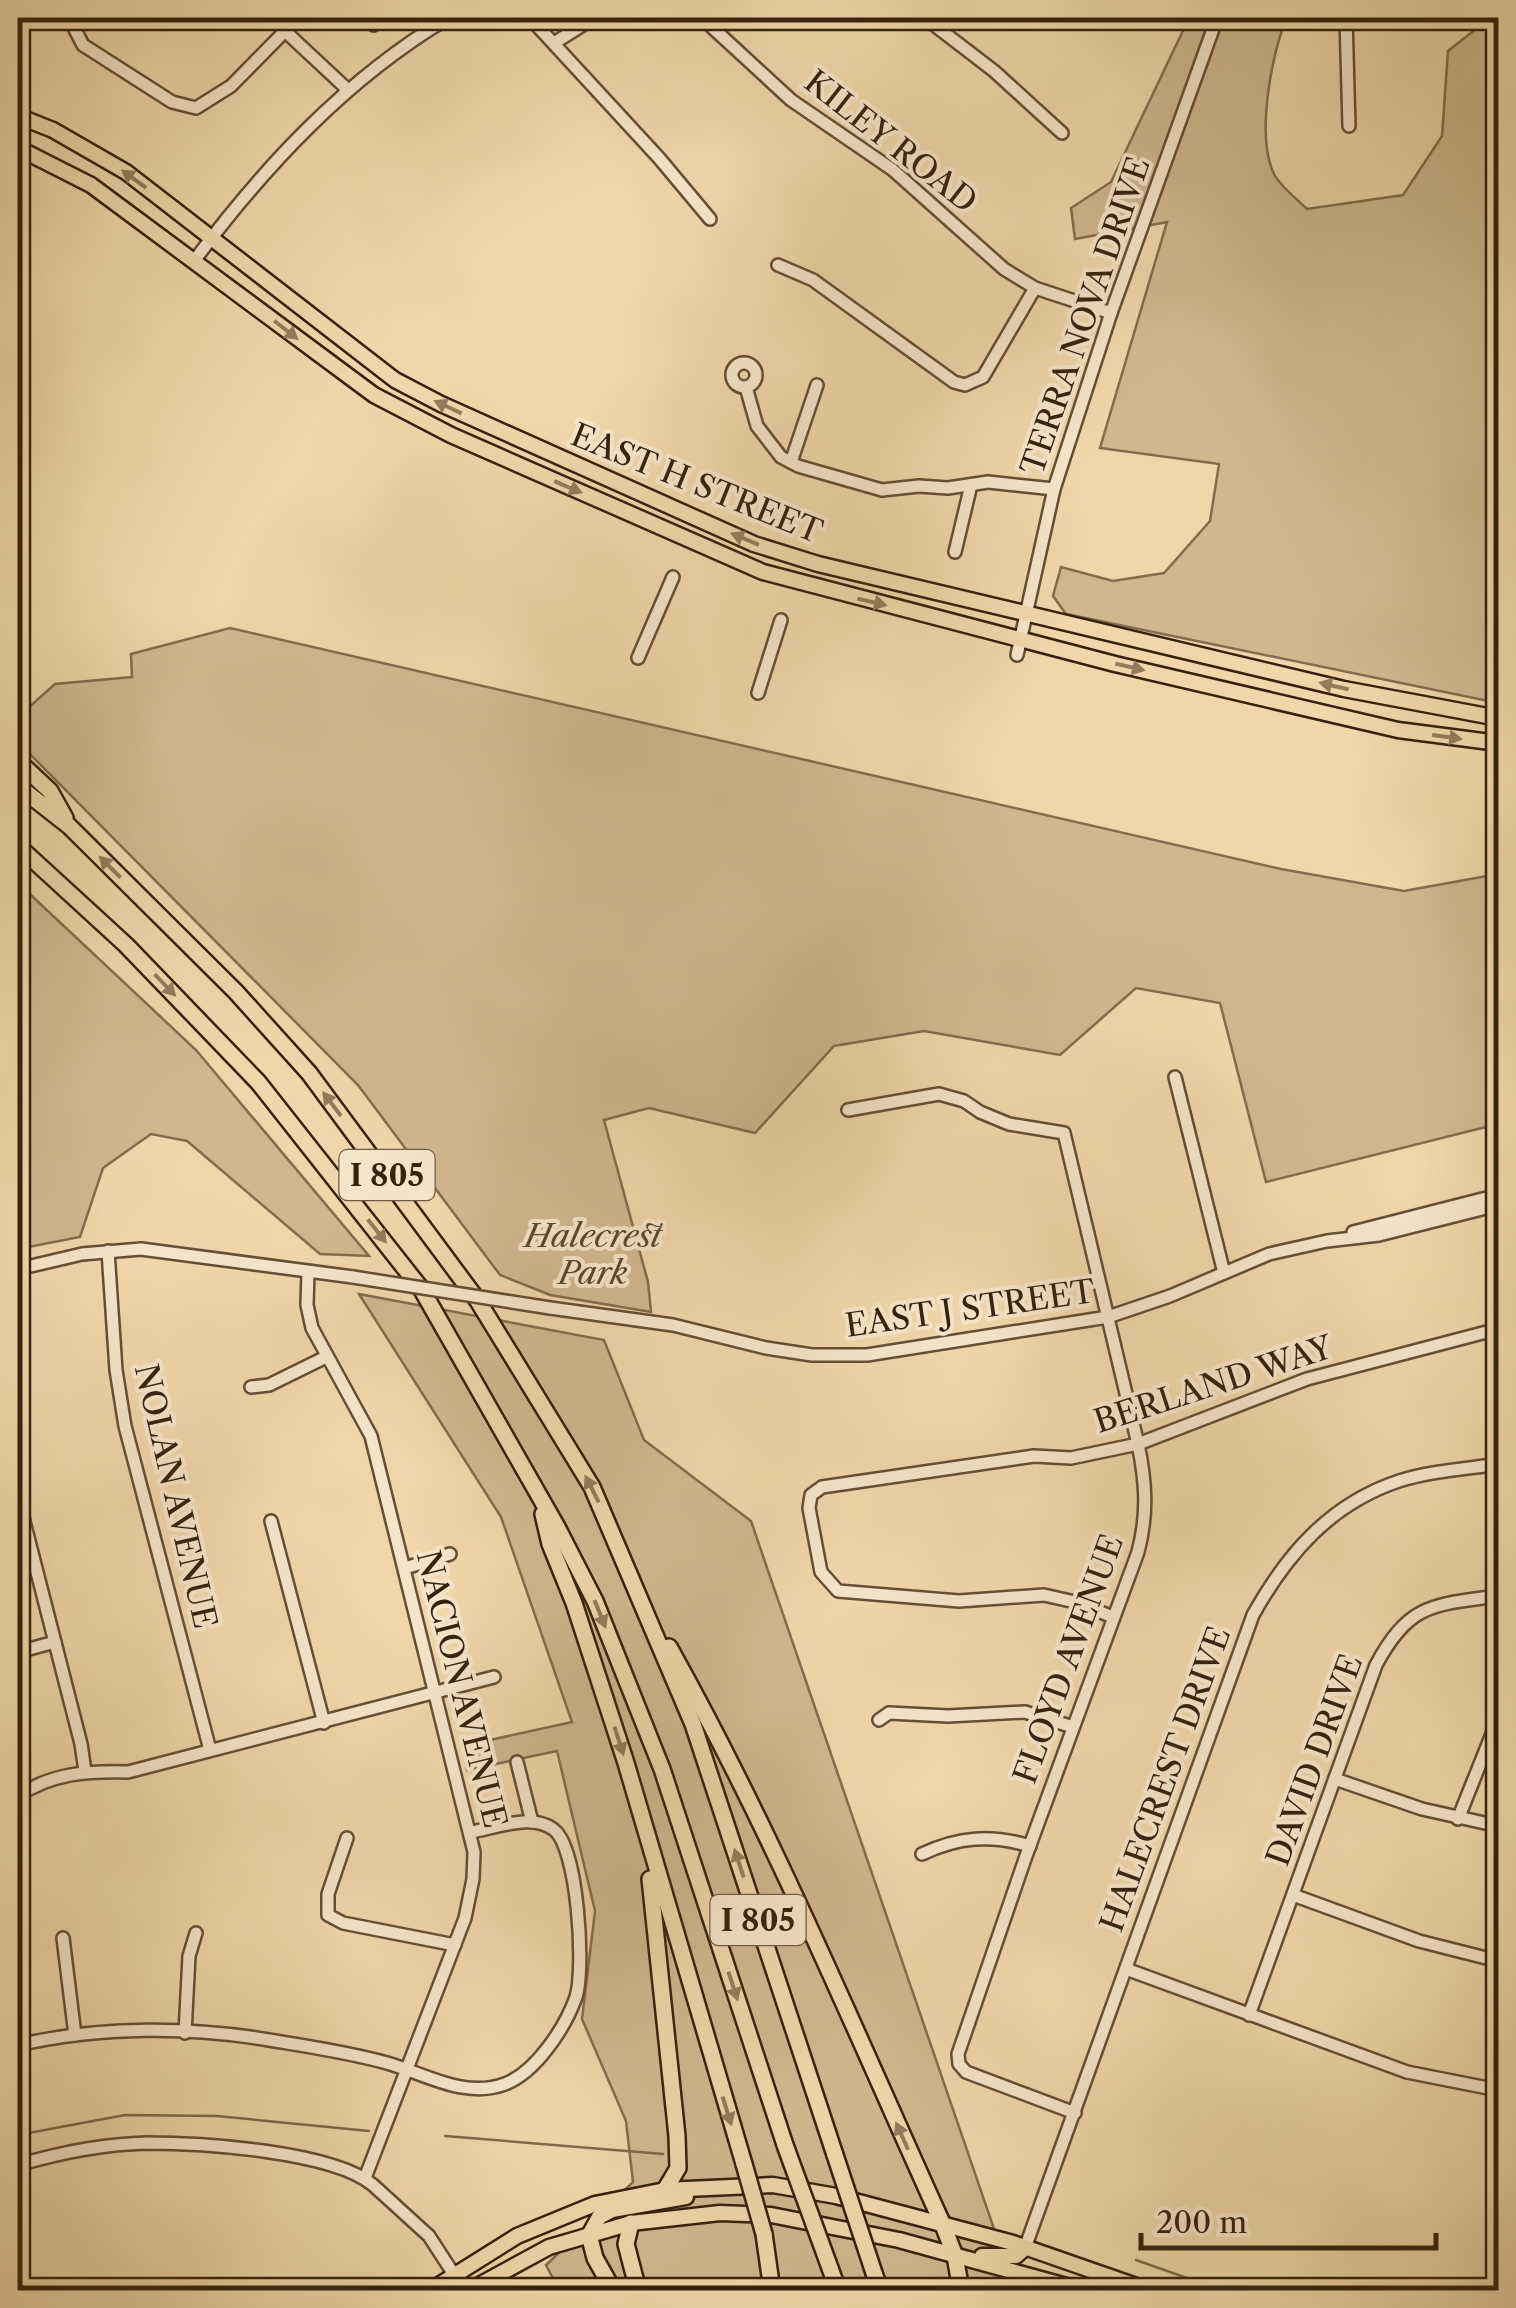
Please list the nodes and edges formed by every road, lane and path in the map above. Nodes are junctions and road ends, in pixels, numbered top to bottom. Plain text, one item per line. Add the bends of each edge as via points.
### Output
1 (69, 18) edge
2 (298, 18) edge
3 (362, 18) edge
4 (448, 18) edge
5 (530, 18) edge
6 (594, 18) edge
7 (702, 18) edge
8 (1217, 18) edge
9 (1346, 18) edge
10 (930, 19) edge
11 (374, 25) dead end
12 (286, 33) junction
13 (554, 43) junction
14 (346, 89) junction
15 (18, 116) edge
16 (1350, 126) dead end
17 (1062, 133) dead end
18 (18, 148) edge
19 (710, 219) dead end
20 (212, 238) junction
21 (194, 261) junction
22 (778, 265) dead end
23 (1036, 288) junction
24 (1112, 313) junction
25 (817, 385) dead end
26 (746, 387) dead end
27 (791, 462) junction
28 (971, 485) junction
29 (1053, 495) junction
30 (956, 552) dead end
31 (673, 576) dead end
32 (1027, 613) junction
33 (780, 620) dead end
34 (1020, 638) junction
35 (1017, 655) dead end
36 (638, 658) dead end
37 (758, 694) dead end
38 (1498, 718) edge
39 (1498, 743) edge
40 (18, 761) edge
41 (18, 786) edge
42 (69, 826) junction
43 (18, 846) edge
44 (1175, 1077) dead end
45 (848, 1110) dead end
46 (1498, 1195) edge
47 (1498, 1205) edge
48 (1327, 1240) junction
49 (108, 1251) junction
50 (18, 1269) edge
51 (308, 1272) junction
52 (1224, 1272) junction
53 (1108, 1318) junction
54 (1498, 1329) edge
55 (326, 1356) junction
56 (251, 1388) dead end
57 (1138, 1444) junction
58 (1498, 1464) edge
59 (539, 1496) junction
60 (18, 1498) edge
61 (271, 1521) dead end
62 (450, 1554) dead end
63 (405, 1568) junction
64 (631, 1578) junction
65 (1498, 1596) edge
66 (1113, 1617) junction
67 (54, 1642) junction
68 (18, 1652) edge
69 (494, 1677) dead end
70 (436, 1693) junction
71 (878, 1720) dead end
72 (324, 1722) junction
73 (1496, 1724) edge
74 (1074, 1727) junction
75 (210, 1750) junction
76 (516, 1762) dead end
77 (85, 1771) junction
78 (1335, 1779) junction
79 (18, 1796) edge
80 (1458, 1819) junction
81 (532, 1822) junction
82 (1498, 1826) edge
83 (471, 1832) junction
84 (347, 1838) dead end
85 (1030, 1846) junction
86 (649, 1850) junction
87 (922, 1854) dead end
88 (1293, 1895) junction
89 (196, 1934) dead end
90 (63, 1938) dead end
91 (455, 1945) junction
92 (1498, 1961) edge
93 (1126, 1970) junction
94 (1249, 2015) junction
95 (185, 2033) junction
96 (75, 2035) junction
97 (18, 2046) edge
98 (407, 2070) junction
99 (1498, 2090) edge
100 (1075, 2113) junction
101 (18, 2165) edge
102 (365, 2178) junction
103 (704, 2187) junction
104 (665, 2190) junction
105 (631, 2223) junction
106 (942, 2225) junction
107 (589, 2235) junction
108 (1025, 2248) junction
109 (958, 2256) junction
110 (454, 2275) junction
111 (431, 2290) edge
112 (467, 2290) edge
113 (613, 2290) edge
114 (638, 2290) edge
115 (772, 2290) edge
116 (838, 2290) edge
117 (880, 2290) edge
118 (961, 2290) edge
119 (1081, 2290) edge
120 (1148, 2290) edge

1 - 12 street via 84,45 172,102 196,108 231,86
2 - 12 street
3 - 11 street
4 - 14 street
5 - 13 street
6 - 13 street
7 - 23 street, KILEY ROAD via 791,100 865,148
8 - 24 street, TERRA NOVA DRIVE
9 - 16 street
10 - 17 street
12 - 14 street
13 - 19 street
14 - 20 street
20 -> 15 main road, EAST H STREET via 126,172
18 - 21 main road, EAST H STREET via 88,183
20 - 21 street
32 -> 20 main road, EAST H STREET via 754,544 441,404 395,380
21 -> 34 main road, EAST H STREET via 374,395 451,435 763,572
22 - 23 street via 813,280 965,385 983,377
23 - 24 street, KILEY ROAD
24 - 29 street, TERRA NOVA DRIVE
25 - 27 street
26 - 27 street via 757,426
27 - 28 street via 882,490
28 - 29 street via 1003,482
28 - 30 street
29 - 32 street, TERRA NOVA DRIVE
31 - 36 street
32 - 34 street, TERRA NOVA DRIVE
38 -> 32 main road, EAST H STREET via 1344,689
33 - 37 street
34 - 35 street, TERRA NOVA DRIVE
34 -> 39 main road, EAST H STREET via 1398,730
40 - 42 highway via 50,791
41 - 42 highway, I 805
64 -> 42 highway, I 805 via 592,1487 478,1302 403,1197 248,1005
43 -> 59 highway, I 805 via 126,945 258,1082 422,1290
44 - 52 street
45 - 53 street, FLOYD AVENUE via 939,1094 1009,1124 1064,1133
46 - 48 street, EAST J STREET
47 - 48 street, EAST J STREET via 1379,1235
48 - 52 street, EAST J STREET
49 - 50 street, EAST J STREET
49 - 51 street, EAST J STREET via 157,1250
49 - 75 street, NOLAN AVENUE via 126,1426
51 - 53 street, EAST J STREET, bridge via 850,1357
51 - 55 street, NACION AVENUE via 309,1316
52 - 53 street, EAST J STREET
53 - 57 street, FLOYD AVENUE
54 - 57 street, BERLAND WAY via 1307,1379
55 - 56 street
55 - 63 street, NACION AVENUE via 372,1436
57 - 66 street, FLOYD AVENUE via 1145,1524
57 - 66 street, BERLAND WAY via 822,1488 808,1508 821,1572 838,1591 959,1601 1044,1594
58 - 93 street, HALECREST DRIVE via 1400,1480 1375,1491 1334,1514 1278,1570 1253,1615
59 -> 86 highway
59 -> 116 highway, I 805, bridge via 595,1601 662,1769
60 - 67 street
61 - 72 street
62 - 63 street
63 - 70 street, NACION AVENUE
106 -> 64 highway via 719,1736
117 -> 64 highway, I 805, bridge via 693,1724
65 - 78 street, DAVID DRIVE via 1431,1607 1396,1632 1376,1665
66 - 74 street, FLOYD AVENUE
67 - 68 street
67 - 77 street
69 - 70 street
70 - 72 street
70 - 83 street, NACION AVENUE
71 - 74 street via 889,1713 1026,1712
72 - 75 street
73 - 80 street
74 - 85 street, FLOYD AVENUE
75 - 77 street via 128,1772
76 - 81 street
77 - 79 street
78 - 80 street
78 - 88 street, DAVID DRIVE
80 - 82 street
81 - 83 street
81 - 98 street via 565,1840 573,1877 580,1959 571,2009 539,2057 500,2086 461,2088
83 - 91 street, NACION AVENUE via 471,1894
84 - 91 street via 328,1914 343,1923
85 - 87 street via 984,1837
85 - 100 street, FLOYD AVENUE via 961,2041 959,2064
86 - 104 highway via 677,2136 678,2168
86 -> 115 highway, bridge via 764,2234
88 - 92 street via 1427,1944
88 - 94 street, DAVID DRIVE
89 - 95 street
90 - 96 street
91 - 98 street, NACION AVENUE
93 - 94 street
93 - 100 street, HALECREST DRIVE
94 - 99 street via 1407,2072
95 - 96 street
95 - 98 street via 273,2040
96 - 97 street
98 - 102 street, NACION AVENUE
100 - 108 street, HALECREST DRIVE
101 - 102 street via 146,2143 278,2154
102 - 110 street via 429,2236
103 - 104 main road
103 - 106 main road via 773,2186 836,2196
103 - 107 main road via 687,2197 612,2210
104 - 110 main road via 566,2214
105 - 107 main road
105 - 109 main road via 771,2215
105 - 114 highway via 626,2244
106 - 108 main road
106 - 109 highway
107 - 112 main road via 548,2247
107 - 113 highway
108 - 109 main road via 1016,2256
108 - 120 main road
109 - 118 highway
109 - 119 main road
110 - 111 main road
110 - 112 street

